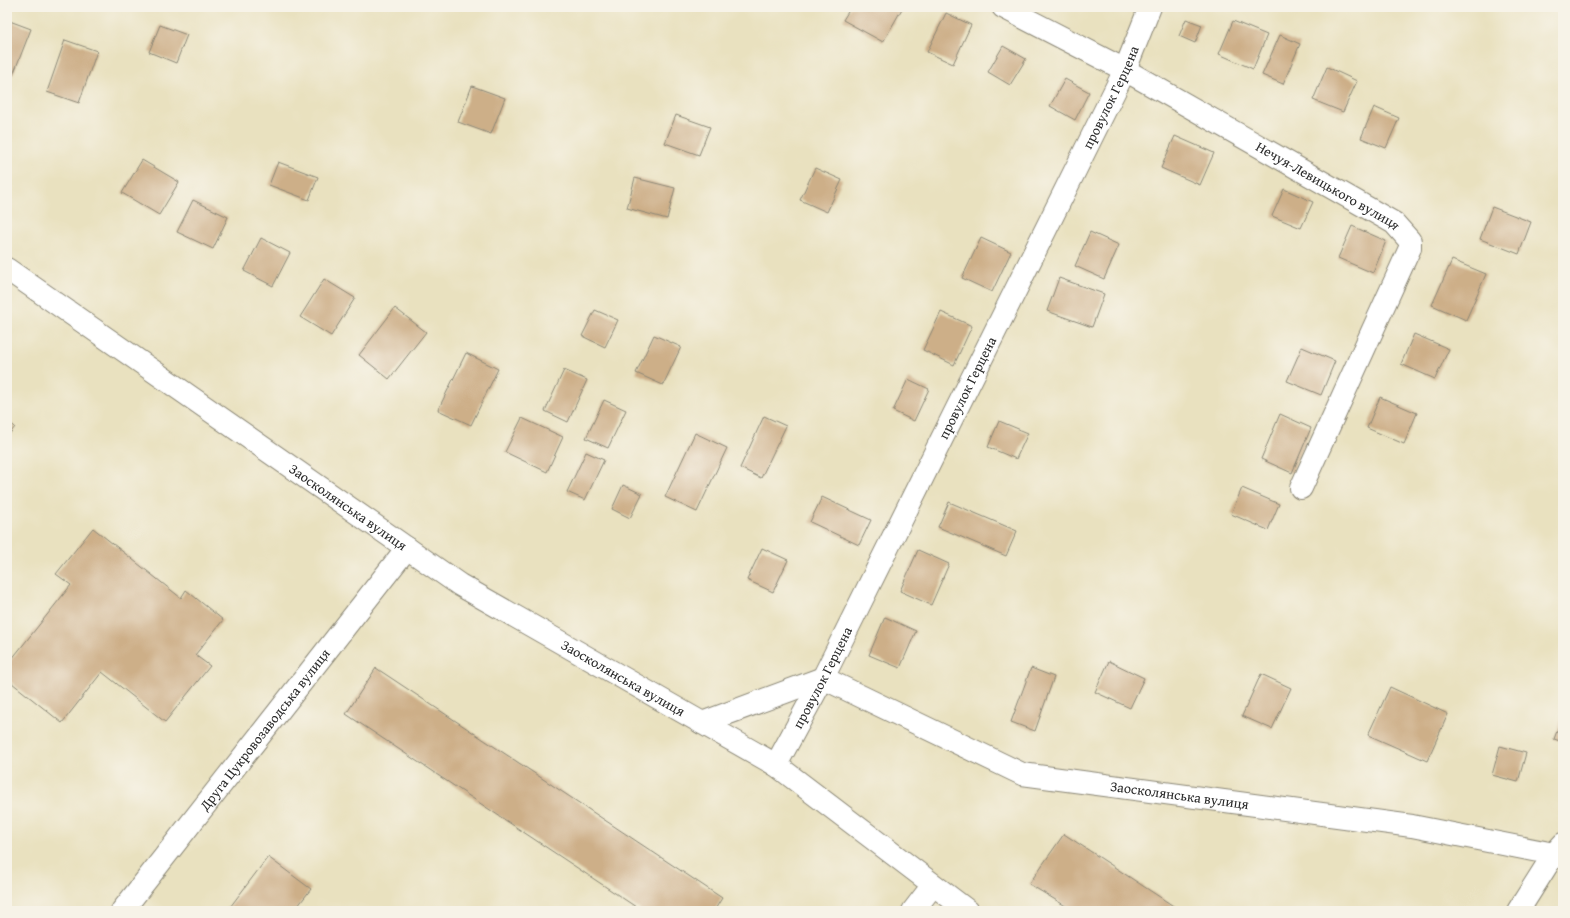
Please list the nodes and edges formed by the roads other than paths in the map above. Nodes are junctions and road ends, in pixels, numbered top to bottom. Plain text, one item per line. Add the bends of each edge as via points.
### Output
1 (1003, 7) edge
2 (1150, 7) edge
3 (1125, 70) junction
4 (7, 269) edge
5 (1301, 488) dead end
6 (407, 548) junction
7 (823, 678) junction
8 (702, 723) junction
9 (776, 765) junction
10 (1558, 849) edge
11 (933, 885) junction
12 (122, 911) edge
13 (913, 911) edge
14 (968, 911) edge
15 (1518, 911) edge

1 - 3 street, Нечуя-Левицького вулиця
2 - 3 street, провулок Герцена
3 - 5 street, Нечуя-Левицького вулиця via 1394,223 1410,241 1410,248
3 - 7 street, провулок Герцена
4 - 6 street, Заосколянська вулиця
6 - 8 street, Заосколянська вулиця via 460,585
6 - 12 street, Друга Цукровозаводська вулиця
7 - 8 street
7 - 9 street, провулок Герцена
7 - 10 street, Заосколянська вулиця via 1022,774 1412,826
8 - 9 street, Заосколянська вулиця
9 - 11 street, Заосколянська вулиця
10 - 15 street
11 - 13 street
11 - 14 street, Заосколянська вулиця

